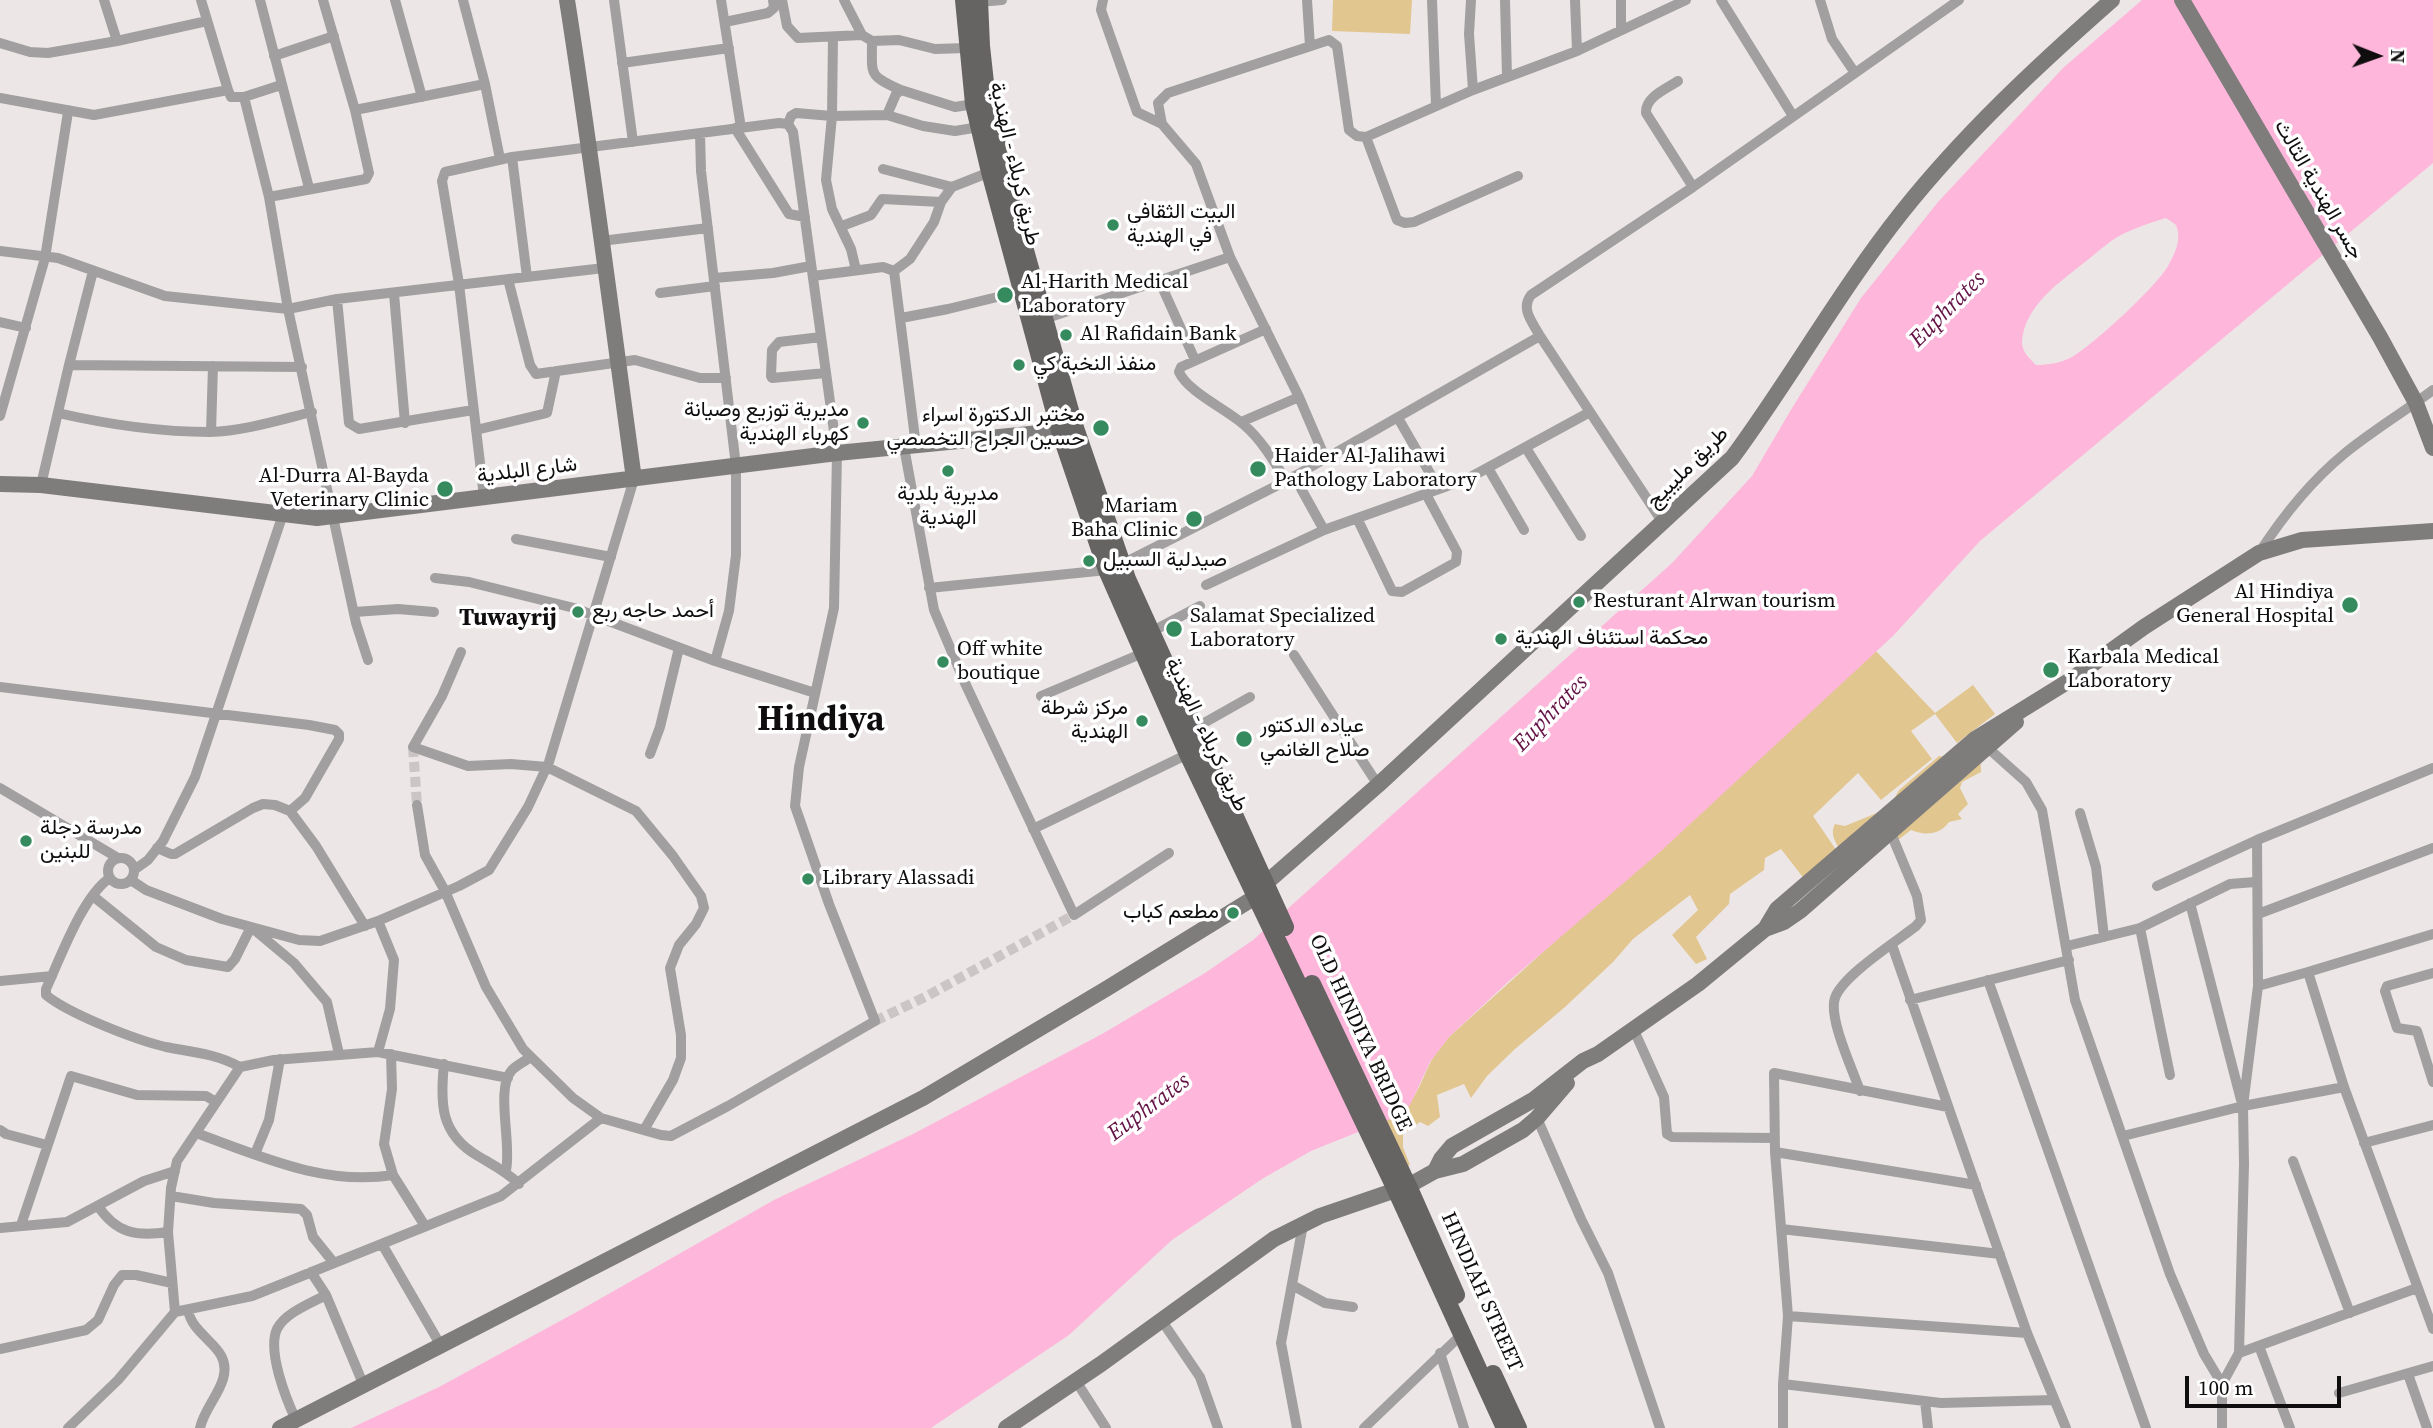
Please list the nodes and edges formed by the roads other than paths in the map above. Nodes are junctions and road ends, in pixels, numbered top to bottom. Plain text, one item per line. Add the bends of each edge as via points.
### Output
1 (104, 0) edge
2 (201, 0) edge
3 (260, 0) edge
4 (323, 0) edge
5 (395, 0) edge
6 (463, 0) edge
7 (566, 0) edge
8 (614, 0) edge
9 (722, 0) edge
10 (773, 0) edge
11 (782, 0) edge
12 (844, 0) edge
13 (1002, 0) edge
14 (1103, 0) edge
15 (1307, 0) edge
16 (1432, 0) edge
17 (1471, 0) edge
18 (1506, 0) edge
19 (1576, 0) edge
20 (1621, 0) edge
21 (1686, 0) edge
22 (1721, 0) edge
23 (1820, 0) edge
24 (1959, 0) edge
25 (2112, 0) edge
26 (2182, 0) edge
27 (974, 1) edge
28 (1667, 4) edge
29 (207, 21) junction
30 (725, 22) junction
31 (1621, 30) junction
32 (334, 36) junction
33 (833, 37) junction
34 (867, 38) junction
35 (117, 41) junction
36 (0, 43) edge
37 (1310, 46) junction
38 (729, 48) junction
39 (967, 48) junction
40 (1577, 51) junction
41 (274, 56) junction
42 (622, 63) junction
43 (1855, 73) junction
44 (1507, 77) junction
45 (1678, 81) dead end
46 (485, 84) junction
47 (281, 85) junction
48 (228, 90) junction
49 (901, 90) junction
50 (1473, 90) junction
51 (244, 97) junction
52 (422, 97) junction
53 (0, 98) edge
54 (974, 104) junction
55 (1436, 106) junction
56 (355, 110) junction
57 (68, 112) junction
58 (887, 115) junction
59 (832, 116) junction
60 (1793, 116) junction
61 (788, 124) junction
62 (1162, 124) junction
63 (979, 127) junction
64 (738, 128) junction
65 (700, 133) junction
66 (1366, 137) junction
67 (633, 142) junction
68 (590, 148) junction
69 (506, 158) junction
70 (883, 169) dead end
71 (990, 172) junction
72 (1518, 176) dead end
73 (952, 187) junction
74 (1693, 187) junction
75 (309, 188) junction
76 (269, 197) junction
77 (941, 202) junction
78 (805, 217) junction
79 (842, 226) junction
80 (708, 228) junction
81 (601, 240) junction
82 (0, 251) edge
83 (1230, 257) junction
84 (45, 258) junction
85 (604, 268) junction
86 (856, 270) junction
87 (93, 271) junction
88 (812, 271) junction
89 (894, 271) junction
90 (527, 278) junction
91 (508, 279) junction
92 (1159, 280) junction
93 (714, 282) junction
94 (459, 284) junction
95 (1021, 291) junction
96 (660, 293) dead end
97 (394, 294) junction
98 (337, 299) junction
99 (288, 309) junction
100 (901, 317) junction
101 (1044, 319) junction
102 (0, 322) edge
103 (26, 328) junction
104 (1266, 328) junction
105 (1540, 336) junction
106 (821, 337) junction
107 (1195, 360) junction
108 (618, 362) junction
109 (69, 365) junction
110 (213, 366) junction
111 (302, 367) junction
112 (556, 371) junction
113 (6, 373) edge
114 (826, 373) junction
115 (726, 379) junction
116 (2433, 390) edge
117 (1299, 397) junction
118 (2416, 403) junction
119 (473, 411) junction
120 (312, 412) junction
121 (1590, 412) junction
122 (58, 413) junction
123 (0, 416) edge
124 (1398, 418) junction
125 (405, 422) junction
126 (1241, 422) junction
127 (476, 430) junction
128 (1060, 431) junction
129 (211, 432) junction
130 (910, 446) junction
131 (1526, 448) junction
132 (2433, 448) edge
133 (837, 453) junction
134 (1326, 460) junction
135 (736, 466) junction
136 (1488, 468) junction
137 (634, 479) junction
138 (1290, 479) junction
139 (0, 484) edge
140 (41, 485) junction
141 (1440, 489) junction
142 (1426, 494) junction
143 (484, 497) junction
144 (283, 514) junction
145 (333, 516) junction
146 (1357, 518) junction
147 (1663, 523) junction
148 (1324, 530) junction
149 (1524, 530) dead end
150 (2433, 531) edge
151 (1581, 536) dead end
152 (516, 539) dead end
153 (2259, 554) junction
154 (611, 557) junction
155 (1114, 567) junction
156 (435, 578) dead end
157 (1206, 585) dead end
158 (929, 588) junction
159 (1200, 606) dead end
160 (354, 612) junction
161 (434, 612) dead end
162 (592, 616) junction
163 (1151, 632) junction
164 (679, 648) junction
165 (461, 652) dead end
166 (1143, 653) junction
167 (1294, 655) dead end
168 (368, 660) dead end
169 (715, 662) junction
170 (0, 687) edge
171 (815, 693) junction
172 (1041, 696) dead end
173 (1250, 697) dead end
174 (2043, 697) junction
175 (214, 714) junction
176 (1195, 728) junction
177 (1988, 748) junction
178 (650, 754) dead end
179 (1188, 754) junction
180 (547, 766) junction
181 (2433, 768) edge
182 (1378, 785) junction
183 (0, 788) edge
184 (417, 805) tunnel mouth
185 (290, 811) junction
186 (2080, 813) dead end
187 (1033, 829) junction
188 (1890, 831) junction
189 (2257, 840) junction
190 (157, 848) junction
191 (2433, 848) edge
192 (1169, 853) dead end
193 (118, 858) junction
194 (133, 875) junction
195 (110, 878) junction
196 (2255, 882) junction
197 (2157, 886) dead end
198 (1261, 889) junction
199 (444, 891) junction
200 (93, 896) junction
201 (2190, 903) junction
202 (1272, 914) joint
203 (2258, 914) junction
204 (378, 921) junction
205 (365, 926) junction
206 (251, 927) junction
207 (2140, 928) junction
208 (1765, 929) junction
209 (2433, 934) edge
210 (2104, 937) junction
211 (1892, 945) junction
212 (2067, 946) junction
213 (2069, 960) junction
214 (2308, 972) junction
215 (2433, 973) edge
216 (52, 976) junction
217 (0, 981) edge
218 (1988, 981) junction
219 (2258, 986) junction
220 (1910, 1000) junction
221 (1633, 1028) junction
222 (378, 1052) junction
223 (339, 1054) junction
224 (391, 1054) junction
225 (1598, 1054) junction
226 (531, 1057) junction
227 (280, 1059) junction
228 (444, 1064) junction
229 (240, 1068) junction
230 (2170, 1075) dead end
231 (508, 1078) junction
232 (2433, 1082) edge
233 (2344, 1087) junction
234 (1860, 1091) junction
235 (216, 1102) junction
236 (2243, 1106) junction
237 (1948, 1107) junction
238 (601, 1118) junction
239 (1537, 1118) junction
240 (2433, 1125) edge
241 (0, 1130) edge
242 (644, 1130) junction
243 (196, 1133) junction
244 (2123, 1136) junction
245 (1774, 1138) junction
246 (2364, 1143) junction
247 (47, 1145) junction
248 (1774, 1152) junction
249 (255, 1154) junction
250 (2292, 1161) dead end
251 (175, 1171) junction
252 (506, 1171) junction
253 (1435, 1171) junction
254 (393, 1175) junction
255 (1400, 1183) junction
256 (519, 1184) junction
257 (1976, 1185) junction
258 (171, 1196) junction
259 (98, 1206) junction
260 (21, 1225) junction
261 (1303, 1225) junction
262 (425, 1226) junction
263 (0, 1228) edge
264 (1781, 1229) junction
265 (168, 1232) junction
266 (382, 1244) junction
267 (2000, 1254) junction
268 (334, 1263) junction
269 (311, 1272) junction
270 (172, 1283) junction
271 (1292, 1285) junction
272 (2417, 1288) junction
273 (326, 1295) junction
274 (1353, 1307) dead end
275 (188, 1310) junction
276 (175, 1312) junction
277 (2350, 1313) junction
278 (1788, 1316) junction
279 (1162, 1321) junction
280 (2433, 1329) edge
281 (2027, 1333) junction
282 (1461, 1335) junction
283 (441, 1346) junction
284 (2259, 1346) junction
285 (0, 1349) edge
286 (1440, 1353) junction
287 (2239, 1353) junction
288 (2433, 1366) edge
289 (2409, 1374) junction
290 (1076, 1381) junction
291 (1783, 1384) junction
292 (2222, 1384) junction
293 (364, 1386) junction
294 (2339, 1393) dead end
295 (2054, 1400) junction
296 (1925, 1401) junction
297 (296, 1420) junction
298 (1216, 1424) edge
299 (68, 1428) edge
300 (200, 1428) edge
301 (280, 1428) edge
302 (1006, 1428) edge
303 (1106, 1428) edge
304 (1203, 1428) edge
305 (1297, 1428) edge
306 (1364, 1428) edge
307 (1464, 1428) edge
308 (1504, 1428) edge
309 (1518, 1428) edge
310 (1660, 1428) edge
311 (1783, 1428) edge
312 (1928, 1428) edge
313 (2066, 1428) edge
314 (2147, 1428) edge
315 (2222, 1428) edge
316 (2291, 1428) edge
317 (2427, 1428) edge

1 - 35 street
2 - 29 street
3 - 41 street
4 - 32 street
5 - 52 street
6 - 46 street
7 - 68 street
8 - 42 street
9 - 30 street
10 - 30 street via 774,8 768,13
11 - 33 street via 787,26 797,38
12 - 34 street
13 - 27 street
14 - 62 street via 1101,10 1137,112
15 - 37 street
16 - 55 street
17 - 50 street
18 - 44 street
19 - 40 street
20 - 31 street
21 - 28 street
22 - 60 street
23 - 43 street via 1832,39
24 - 43 street
25 - 147 street, طريق مليبيج via 1969,134 1901,213 1732,458
26 - 118 street, جسر الهندية الثالث
27 - 39 main road, طريق كربلاء - الهندية
27 - 101 main road via 1000,165
28 - 31 street
29 - 35 street
29 - 48 street
30 - 38 street
31 - 40 street
32 - 41 street
32 - 56 street
33 - 34 street
33 - 59 street
34 - 39 street via 935,49
34 - 49 street via 876,79
35 - 36 street via 48,53
37 - 62 street via 1168,93 1158,103
37 - 66 street via 1329,40 1336,46 1349,130
38 - 42 street
38 - 64 street
39 - 54 main road, طريق كربلاء - الهندية
40 - 44 street
41 - 47 street
42 - 67 street
43 - 60 street
44 - 50 street
45 - 74 street via 1645,108
46 - 52 street
46 - 69 street
47 - 51 street
47 - 75 street
48 - 51 street via 231,97
48 - 57 street via 106,115
49 - 54 street via 955,107
49 - 58 street
50 - 55 street
51 - 76 street
52 - 56 street
53 - 57 street
54 - 63 main road, طريق كربلاء - الهندية
55 - 66 street
56 - 75 street via 369,173 366,179
57 - 84 street
58 - 59 street
58 - 63 street via 955,131
59 - 61 street via 796,113
59 - 79 street via 827,180 832,209
60 - 74 street
61 - 64 street
61 - 78 street
62 - 83 street via 1196,163
63 - 71 main road, طريق كربلاء - الهندية
64 - 65 street
64 - 78 street via 789,214
65 - 67 street
65 - 80 street
66 - 72 street via 1397,220 1405,223
67 - 68 street
68 - 69 street
68 - 81 street
69 - 90 street
69 - 94 street via 445,172 442,181
70 - 73 street
71 - 73 street
71 - 95 main road, طريق كربلاء - الهندية
73 - 77 street
74 - 105 street via 1531,295 1525,306
75 - 76 street
76 - 99 street
77 - 79 street via 882,199 872,215
77 - 89 street via 910,259
78 - 88 street
79 - 86 street
80 - 81 street
80 - 93 street
81 - 85 street
82 - 84 street
83 - 92 street
83 - 104 street
84 - 87 street
84 - 103 street
85 - 90 street
85 - 108 street
86 - 88 street
86 - 89 street via 883,267
87 - 99 street via 165,296
87 - 109 street
88 - 93 street
88 - 106 street
89 - 100 street
90 - 91 street
91 - 94 street
91 - 112 street via 532,371
92 - 101 street
92 - 107 street
93 - 96 street
93 - 115 street
94 - 97 street
94 - 119 street
95 - 100 street
95 - 128 main road, طريق كربلاء - الهندية
97 - 98 street
97 - 125 street
98 - 99 street
98 - 125 street via 349,424 359,429
99 - 111 street
100 - 130 street
101 - 155 main road
102 - 103 street
103 - 113 street
104 - 107 street
104 - 117 street
105 - 121 street
105 - 124 street
106 - 114 street
106 - 114 street via 779,342 772,350 771,376
107 - 126 street via 1181,367 1182,377
108 - 112 street
108 - 115 street via 635,360 700,378
108 - 137 street
109 - 110 street
109 - 122 street
110 - 111 street
110 - 129 street
111 - 120 street
112 - 127 street via 547,413
113 - 123 street
114 - 133 street
115 - 135 street
116 - 118 street
117 - 126 street
117 - 134 street
118 - 132 street, جسر الهندية الثالث
118 - 153 street via 2326,469 2290,509
119 - 125 street
119 - 127 street
120 - 129 street
120 - 145 street
121 - 131 street
121 - 147 street
122 - 129 street via 148,428
122 - 140 street
124 - 134 street
124 - 141 street
126 - 138 street
127 - 143 street
128 - 130 street, شارع البلدية
128 - 155 main road, طريق كربلاء - الهندية
130 - 133 street, شارع البلدية
130 - 158 street
131 - 136 street
131 - 151 street
133 - 135 street, شارع البلدية
133 - 171 street via 834,608
134 - 138 street
135 - 137 street, شارع البلدية
135 - 169 street via 736,555 729,611
136 - 141 street
136 - 149 street
137 - 143 street, شارع البلدية
137 - 154 street
138 - 148 street
138 - 155 street
139 - 140 street, شارع البلدية
140 - 144 street, شارع البلدية
141 - 142 street
142 - 146 street
142 - 146 street via 1457,552 1456,562 1402,592 1392,591
143 - 145 street, شارع البلدية
144 - 145 street, شارع البلدية
144 - 175 street
145 - 160 street
146 - 148 street
147 - 182 street, طريق مليبيج
148 - 157 street
150 - 153 street via 2302,540
152 - 154 street
153 - 174 street
154 - 162 street
155 - 158 street
155 - 163 main road
155 - 166 main road, طريق كربلاء - الهندية
156 - 162 street via 469,582
158 - 187 street via 955,659
159 - 163 street
160 - 161 street
160 - 168 street
162 - 164 street
162 - 180 street
163 - 176 main road
164 - 169 street
164 - 178 street
165 - 180 street via 413,747 468,766
166 - 172 street
166 - 179 main road, طريق كربلاء - الهندية
167 - 182 street
169 - 171 street
170 - 175 street
171 - 242 street via 795,806 875,1021 671,1136
173 - 176 street
174 - 177 street
174 - 208 street via 1975,739 1777,909
175 - 185 street via 309,725 339,734 305,798
175 - 190 street via 195,777
176 - 198 main road
177 - 188 street
177 - 212 street via 2026,782 2042,810
179 - 187 street
179 - 198 main road, طريق كربلاء - الهندية
180 - 199 street via 489,870
180 - 242 street via 636,811 701,896 704,908 679,945 670,968 681,1058
181 - 189 street
182 - 198 street, طريق مليبيج
183 - 193 street
184 - 199 street via 425,855
185 - 190 street via 263,804 175,854
185 - 205 street
186 - 210 street via 2096,867
187 - 192 street via 1074,915
188 - 208 street via 1800,911
188 - 211 street via 1917,896 1921,920
189 - 196 street
189 - 197 street
190 - 194 street
191 - 203 street
193 - 194 street via 128,860
193 - 195 street via 110,864
194 - 195 street via 122,884
194 - 206 street via 146,890
195 - 200 street
196 - 201 street via 2230,884
196 - 203 street
198 - 202 main road, طريق كربلاء - الهندية
198 - 283 street, طريق مليبيج via 1106,989 923,1098
199 - 204 street
199 - 226 street via 486,987
200 - 206 street via 156,947 186,960 228,967
200 - 216 street
201 - 207 street
201 - 236 street
202 - 255 main road, OLD HINDIYA BRIDGE
203 - 219 street
204 - 205 street
204 - 222 street via 394,960 390,1009
205 - 206 street via 320,941
206 - 223 street via 295,963 327,1002
207 - 210 street
207 - 230 street
208 - 221 street via 1698,984
209 - 214 street
210 - 212 street
211 - 220 street
211 - 234 street via 1847,979 1835,998 1834,1016
212 - 213 street
213 - 218 street
213 - 244 street via 2075,1000
214 - 219 street
214 - 233 street
215 - 232 street via 2386,986 2385,991 2397,1028 2417,1031
216 - 217 street
216 - 229 street via 46,995 81,1014 143,1040 217,1056
218 - 220 street
218 - 314 street
219 - 236 street
220 - 237 street
221 - 225 street
221 - 245 street via 1664,1097 1667,1134
222 - 223 street
222 - 224 street
223 - 227 street
224 - 228 street
224 - 254 street via 392,1089 384,1144
225 - 239 street
225 - 253 street via 1533,1100 1452,1146
226 - 231 street
226 - 238 street
227 - 229 street
227 - 249 street via 269,1120
228 - 231 street
228 - 252 street via 441,1095 449,1126 474,1154
229 - 235 street
231 - 252 street via 504,1099
233 - 236 street
233 - 246 street
234 - 237 street
234 - 245 street via 1774,1073
235 - 243 street
235 - 247 street via 206,1096 137,1095 71,1076
236 - 244 street
236 - 287 street
237 - 257 street
238 - 242 street
238 - 256 street
239 - 253 street via 1463,1164
239 - 310 street via 1608,1273
240 - 246 street
241 - 247 street
243 - 249 street
243 - 251 street
244 - 292 street via 2170,1274
245 - 248 street
246 - 272 street
247 - 260 street
248 - 257 street
248 - 264 street
249 - 254 street via 337,1177
250 - 277 street
251 - 258 street
251 - 259 street via 144,1181
252 - 256 street
253 - 255 street
254 - 262 street
255 - 261 street
255 - 282 main road, HINDIAH STREET
255 - 309 main road, HINDIAH STREET
256 - 262 street via 501,1196
257 - 267 street
258 - 265 street
258 - 268 street via 301,1209 313,1237
259 - 260 street via 67,1222
259 - 265 street via 108,1222 123,1230 147,1236
260 - 263 street
261 - 271 street
261 - 279 street via 1274,1239
262 - 266 street
264 - 267 street
264 - 278 street
265 - 270 street
266 - 268 street
266 - 283 street
267 - 281 street
268 - 269 street
269 - 273 street
269 - 275 street via 252,1296
270 - 276 street
270 - 285 street via 122,1275 98,1320 86,1329
271 - 274 street via 1325,1303
271 - 305 street via 1281,1343
272 - 277 street
272 - 280 street
273 - 293 street
273 - 297 street via 286,1318 277,1329 274,1345 279,1370
275 - 276 street
275 - 300 street via 190,1321 222,1355 224,1366
276 - 299 street via 118,1380
277 - 284 street
278 - 281 street
278 - 291 street
279 - 290 street
279 - 298 street via 1200,1377
281 - 295 street
282 - 286 street
282 - 308 main road, HINDIAH STREET
283 - 293 street, طريق مليبيج
284 - 287 street
284 - 316 street
286 - 306 street
286 - 307 street
287 - 292 street
288 - 289 street
289 - 294 street
289 - 317 street
290 - 302 street
290 - 303 street
291 - 296 street
291 - 311 street
292 - 315 street
293 - 297 street, طريق مليبيج
295 - 296 street
295 - 313 street
296 - 312 street
297 - 301 street, طريق مليبيج
298 - 304 street

